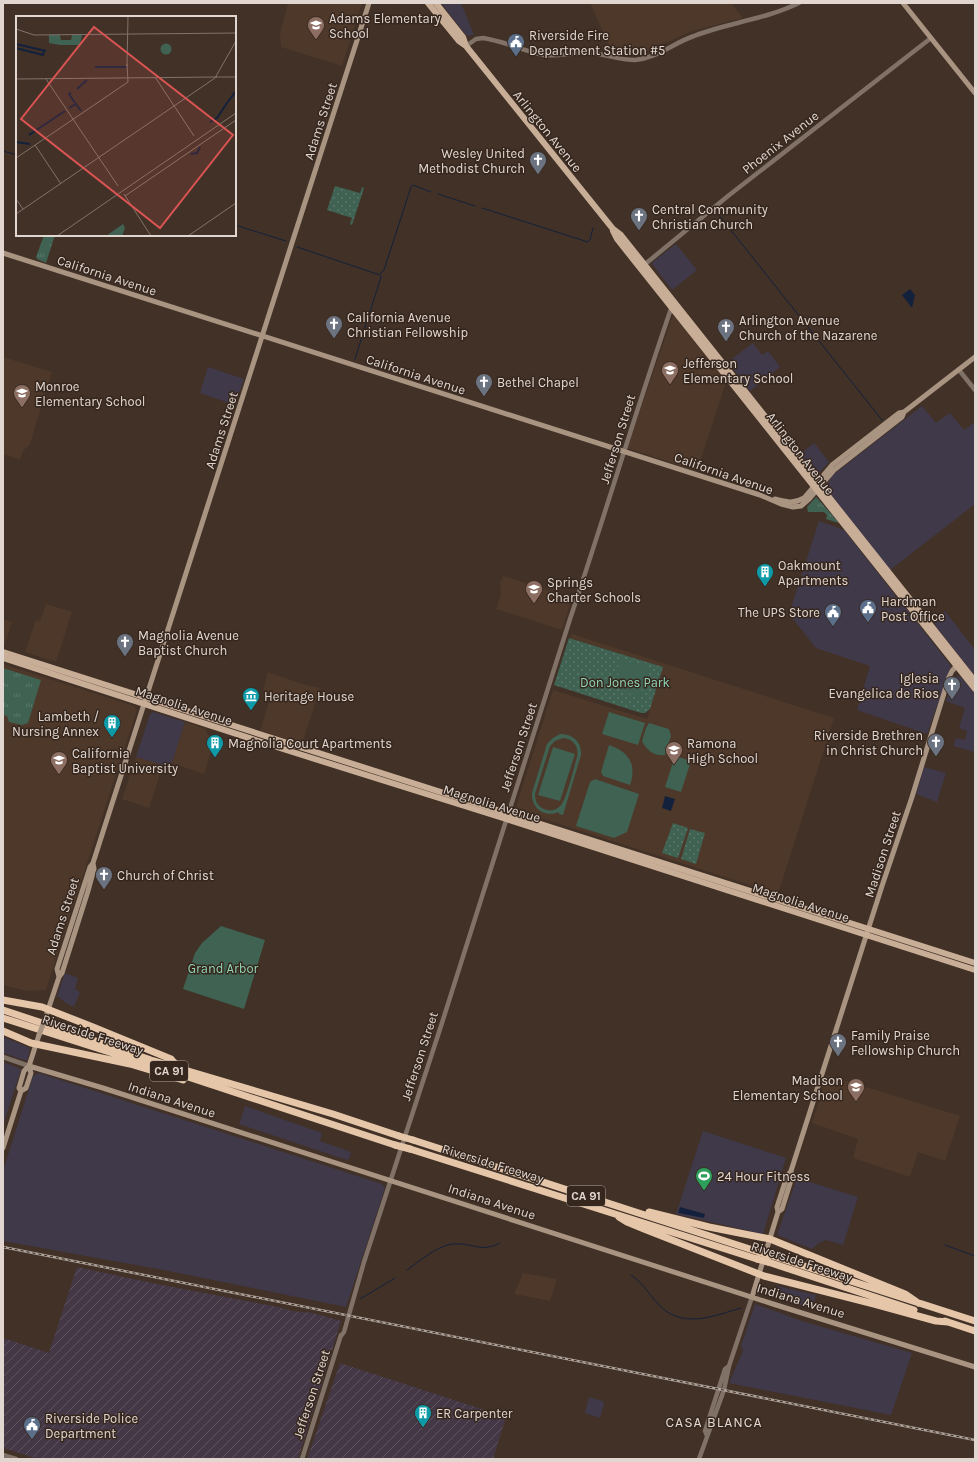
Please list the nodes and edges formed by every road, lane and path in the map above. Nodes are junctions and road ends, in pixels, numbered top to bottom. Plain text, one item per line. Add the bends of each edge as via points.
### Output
1 (369, 3) edge
2 (428, 3) edge
3 (436, 3) edge
4 (799, 3) edge
5 (903, 3) edge
6 (931, 38) junction
7 (466, 46) junction
8 (975, 93) edge
9 (613, 229) junction
10 (3, 253) edge
11 (644, 265) junction
12 (673, 304) junction
13 (669, 314) junction
14 (678, 315) junction
15 (263, 336) junction
16 (975, 357) edge
17 (959, 370) junction
18 (975, 390) edge
19 (624, 452) junction
20 (817, 486) junction
21 (4, 655) edge
22 (958, 664) junction
23 (975, 680) edge
24 (975, 689) edge
25 (146, 701) junction
26 (507, 816) junction
27 (93, 863) junction
28 (87, 876) junction
29 (91, 882) junction
30 (868, 932) junction
31 (975, 963) edge
32 (975, 970) edge
33 (58, 977) junction
34 (3, 1000) edge
35 (3, 1010) edge
36 (48, 1010) junction
37 (3, 1018) edge
38 (3, 1031) edge
39 (36, 1044) junction
40 (3, 1057) edge
41 (29, 1066) junction
42 (180, 1069) junction
43 (191, 1078) junction
44 (3, 1148) edge
45 (390, 1181) junction
46 (624, 1208) junction
47 (613, 1212) junction
48 (770, 1239) junction
49 (758, 1255) junction
50 (769, 1259) junction
51 (759, 1274) junction
52 (752, 1297) junction
53 (918, 1303) junction
54 (975, 1321) edge
55 (948, 1322) junction
56 (975, 1331) edge
57 (975, 1367) edge
58 (3, 1455) edge
59 (16, 1459) edge
60 (302, 1459) edge
61 (699, 1459) edge

1 - 15 main road, Adams Street
2 - 7 main road, Arlington Avenue
3 - 7 main road, Arlington Avenue via 463,37
4 - 7 street via 692,36 658,55 642,59 618,59 594,53 544,54 483,38 476,39
5 - 6 main road
6 - 8 main road
6 - 11 street, Phoenix Avenue via 728,196
7 - 9 main road, Arlington Avenue
9 - 11 main road, Arlington Avenue
9 - 12 main road, Arlington Avenue via 617,239
10 - 15 main road, California Avenue
11 - 12 main road, Arlington Avenue
12 - 13 street, Jefferson Street
12 - 14 main road, Arlington Avenue
12 - 20 main road, Arlington Avenue
13 - 14 street via 674,312
13 - 19 street, Jefferson Street
14 - 20 main road, Arlington Avenue
15 - 19 main road, California Avenue
15 - 25 main road, Adams Street
16 - 17 main road
17 - 18 street
17 - 20 main road via 904,412 902,417
19 - 20 main road, California Avenue via 791,503 798,502
19 - 26 street, Jefferson Street
20 - 22 main road, Arlington Avenue
21 - 25 main road, Magnolia Avenue
22 - 23 main road, Arlington Avenue
22 - 24 main road, Arlington Avenue
22 - 30 main road, Madison Street via 949,677
25 - 26 main road, Magnolia Avenue
25 - 27 main road, Adams Street
26 - 30 main road, Magnolia Avenue
26 - 45 street, Jefferson Street
27 - 28 main road, Adams Street
27 - 29 main road, Adams Street
28 - 29 main road
28 - 33 main road, Adams Street via 57,969
29 - 33 main road, Adams Street via 62,973
30 - 31 main road, Magnolia Avenue
30 - 32 main road, Magnolia Avenue
30 - 48 main road, Madison Street via 777,1207 778,1212
33 - 36 main road, Adams Street
34 - 36 highway
35 - 42 highway, Riverside Freeway / CA 91
36 - 39 main road, Adams Street, bridge
36 - 42 highway via 171,1059
37 - 43 highway, Riverside Freeway / CA 91
38 - 39 highway
39 - 41 main road, Adams Street
39 - 43 highway via 130,1064 184,1080
40 - 41 street, Indiana Avenue
41 - 44 main road, Adams Street via 31,1073 26,1088 21,1091
41 - 45 main road, Indiana Avenue
42 - 46 highway, Riverside Freeway / CA 91, bridge via 333,1114
43 - 47 highway, Riverside Freeway / CA 91, bridge via 395,1145
45 - 52 main road, Indiana Avenue
45 - 60 street, Jefferson Street
46 - 48 highway via 632,1207 709,1227
46 - 49 highway, Riverside Freeway / CA 91
47 - 49 highway, Riverside Freeway / CA 91
47 - 51 highway via 632,1225
48 - 51 main road, Madison Street
48 - 53 highway via 904,1294
49 - 50 highway, Riverside Freeway / CA 91, bridge
50 - 53 highway, Riverside Freeway / CA 91
50 - 55 highway, Riverside Freeway / CA 91
51 - 52 main road, Madison Street
51 - 55 highway
52 - 57 main road, Indiana Avenue
52 - 61 street, Madison Street via 717,1411
53 - 54 highway, Riverside Freeway / CA 91
55 - 56 highway, Riverside Freeway / CA 91
58 - 59 street

